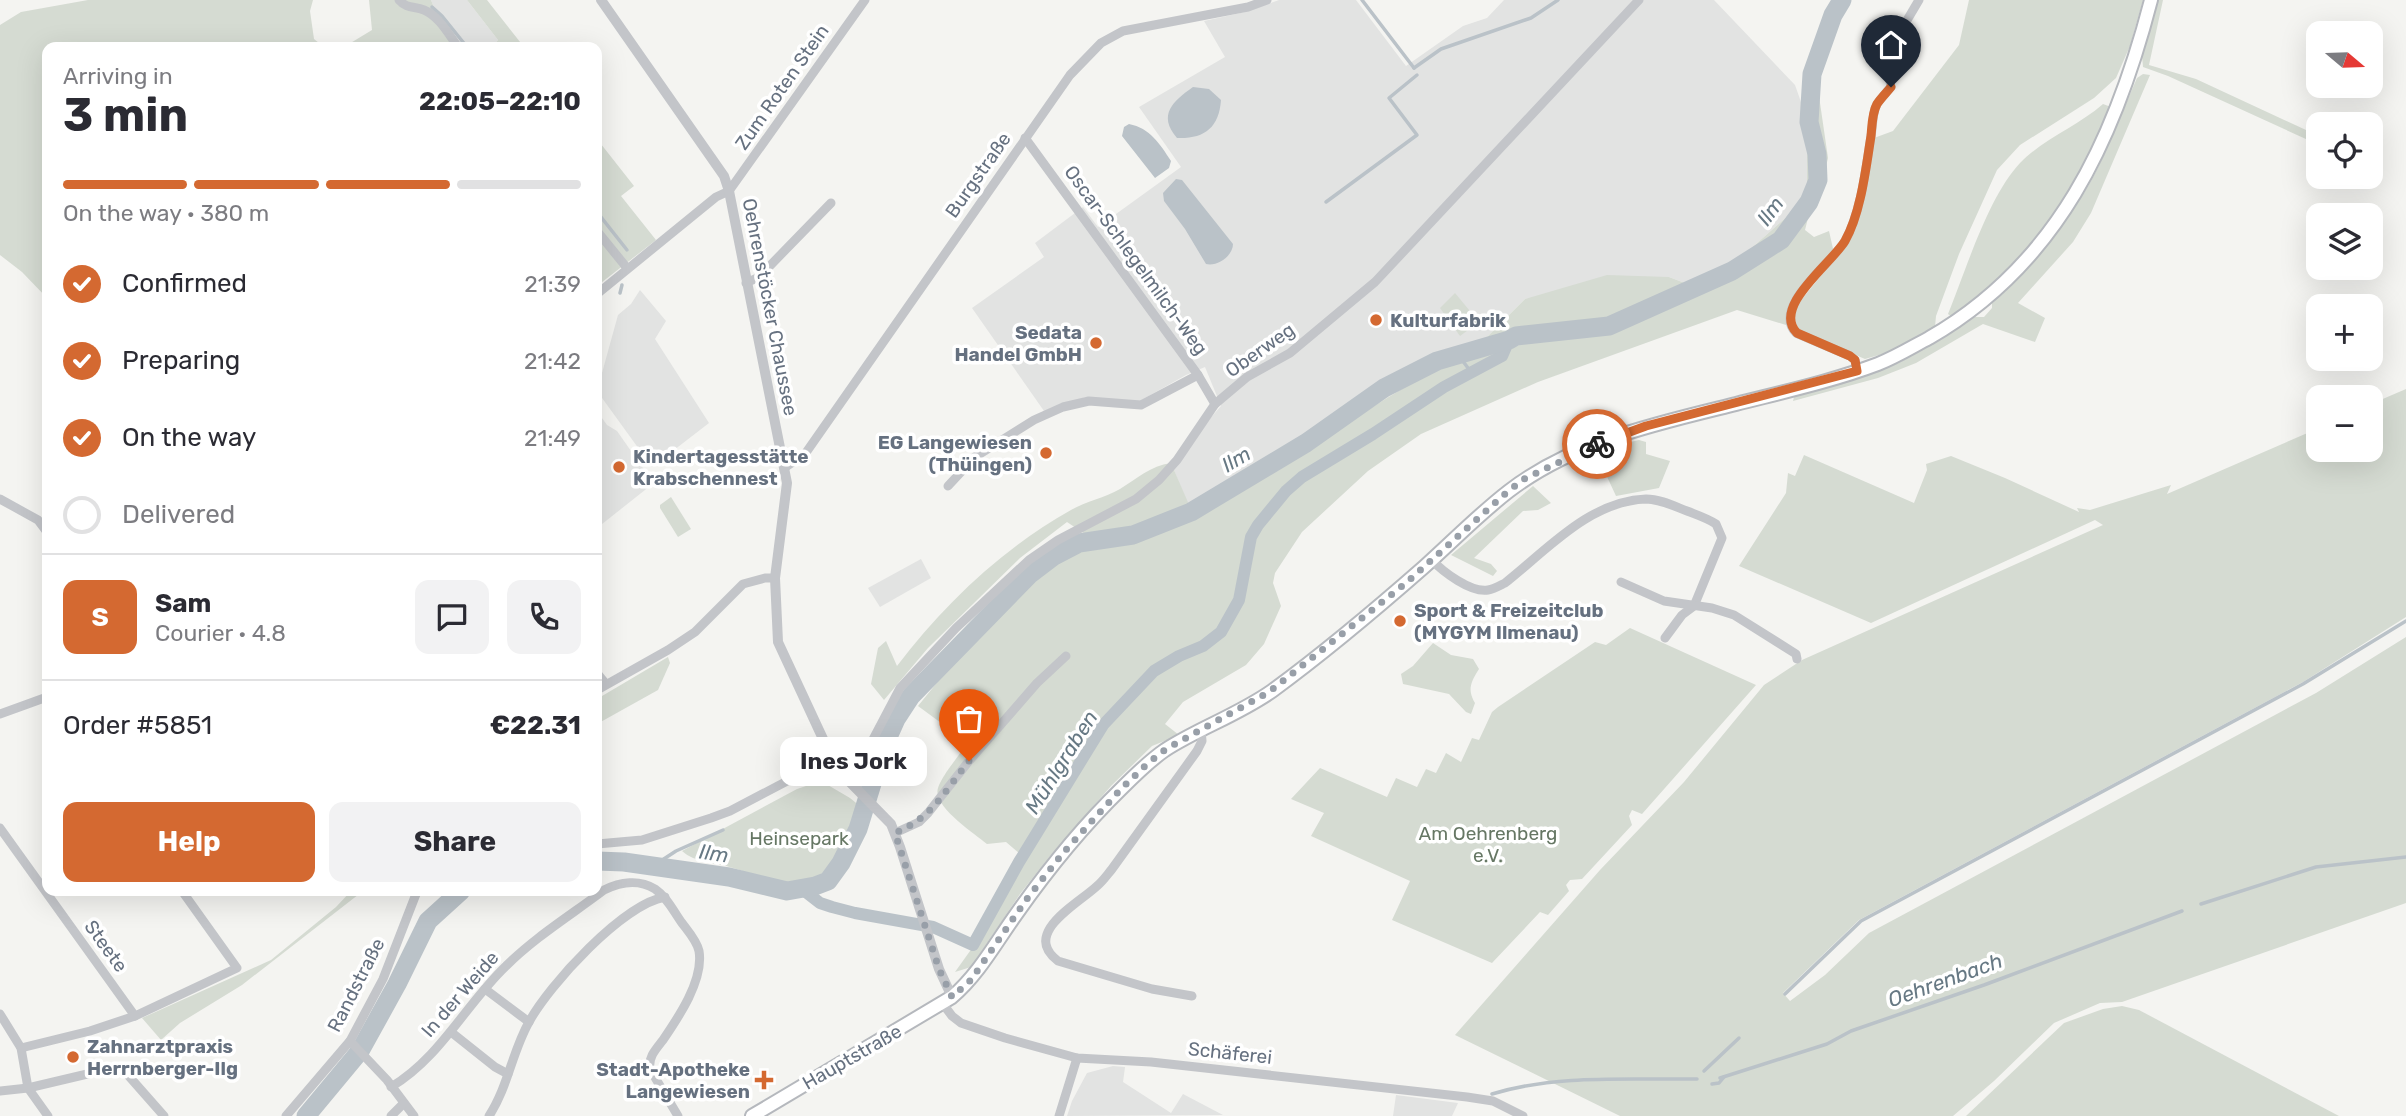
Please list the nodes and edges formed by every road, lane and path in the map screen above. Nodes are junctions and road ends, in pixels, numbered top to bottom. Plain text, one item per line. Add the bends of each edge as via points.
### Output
1 (398, 0) edge
2 (601, 0) edge
3 (1267, 0) edge
4 (1639, 0) edge
5 (1919, 0) edge
6 (2151, 0) edge
7 (863, 1) edge
8 (454, 42) edge
9 (1025, 138) junction
10 (729, 191) junction
11 (831, 203) dead end
12 (602, 237) edge
13 (627, 268) junction
14 (746, 283) junction
15 (602, 290) edge
16 (1857, 371) junction
17 (1198, 375) junction
18 (1215, 404) junction
19 (784, 468) junction
20 (948, 486) dead end
21 (0, 499) edge
22 (42, 517) edge
23 (38, 520) junction
24 (42, 525) edge
25 (1432, 560) junction
26 (775, 578) junction
27 (1621, 582) dead end
28 (1694, 606) junction
29 (1665, 638) dead end
30 (1066, 656) dead end
31 (1797, 659) dead end
32 (602, 679) edge
33 (606, 684) junction
34 (602, 687) edge
35 (42, 700) edge
36 (0, 714) edge
37 (1201, 730) junction
38 (831, 758) junction
39 (844, 777) junction
40 (0, 828) edge
41 (895, 833) junction
42 (602, 844) edge
43 (42, 886) edge
44 (602, 892) edge
45 (49, 896) edge
46 (186, 896) edge
47 (414, 896) edge
48 (596, 896) edge
49 (665, 897) junction
50 (485, 989) junction
51 (1192, 996) dead end
52 (948, 1001) junction
53 (0, 1014) edge
54 (135, 1016) junction
55 (529, 1022) junction
56 (450, 1032) junction
57 (352, 1043) junction
58 (21, 1048) junction
59 (1077, 1058) junction
60 (508, 1074) junction
61 (391, 1087) junction
62 (28, 1088) junction
63 (0, 1091) edge
64 (403, 1104) junction
65 (48, 1116) edge
66 (164, 1116) edge
67 (286, 1116) edge
68 (391, 1116) edge
69 (414, 1116) edge
70 (489, 1116) edge
71 (678, 1116) edge
72 (752, 1116) edge
73 (1059, 1116) edge
74 (1523, 1116) edge

1 - 8 street via 407,7 424,9
2 - 10 street, Oehrenstöcker Chaussee via 724,176
3 - 9 street, Burgstraße via 1112,36 1070,75
4 - 18 street, Oberweg via 1375,282 1290,354 1247,377
5 - 16 street via 1887,54 1891,87 1876,105 1849,233 1797,297 1789,316 1797,333 1850,356
6 - 16 main road, Hauptstraße via 2110,127 2085,179 2049,234 1970,312 1906,351
7 - 10 street, Zum Roten Stein
9 - 17 street, Oscar-Schlegelmilch-Weg
9 - 19 street, Burgstraße via 805,454
10 - 13 street, Zum Roten Stein
10 - 14 street, Oehrenstöcker Chaussee
11 - 14 street via 759,277
12 - 13 street
13 - 15 street, Zum Roten Stein
14 - 19 street, Oehrenstöcker Chaussee
16 - 25 main road, Hauptstraße via 1646,426 1575,453 1524,479
17 - 18 street, Oscar-Schlegelmilch-Weg
17 - 20 street via 1141,405 1089,401 1063,407 975,457
18 - 39 street, Oberweg via 1159,480 1136,499 1029,560 942,642 900,688 870,745
19 - 26 street, Oehrenstöcker Chaussee via 787,493
21 - 23 street
22 - 23 street
23 - 24 street
25 - 28 street via 1455,579 1477,589 1492,589 1591,516 1629,502 1659,501 1711,520 1720,530 1719,547
25 - 37 main road, Hauptstraße via 1269,692
26 - 33 street via 743,584 695,632
26 - 38 street, Oehrenstöcker Chaussee via 778,642
27 - 28 street via 1664,601
28 - 29 street
28 - 31 street via 1748,622
30 - 41 street via 1037,683 928,813
32 - 33 street
33 - 34 street
35 - 36 street
37 - 51 street via 1202,741 1196,751 1112,869 1056,920 1045,947 1058,961
37 - 52 main road, Hauptstraße via 1156,756 1121,789 1054,864 971,980
38 - 39 street, Oehrenstöcker Chaussee
38 - 42 street via 730,811 642,841
39 - 41 street, Oehrenstöcker Chaussee
40 - 43 street, Steete
41 - 52 street, Oehrenstöcker Chaussee
44 - 49 street, In der Weide via 615,885 640,883
45 - 54 street, Steete
46 - 54 street via 237,968
47 - 57 street, Randstraße
48 - 50 street, In der Weide via 506,966
49 - 55 street via 633,910 609,930 558,980
49 - 71 street via 699,951 685,1007 649,1064
50 - 55 street
50 - 56 street, In der Weide
52 - 59 street, Schäferei via 952,1016 961,1023
52 - 72 main road, Hauptstraße
53 - 58 street
54 - 58 street
55 - 60 street
56 - 60 street
56 - 61 street, In der Weide
57 - 61 street
57 - 67 street, Randstraße
58 - 62 street
59 - 73 street
59 - 74 street, Schäferei via 1467,1097 1493,1101
60 - 70 street
61 - 64 street
62 - 63 street
62 - 65 street
62 - 66 street via 117,1067
64 - 68 street
64 - 69 street

